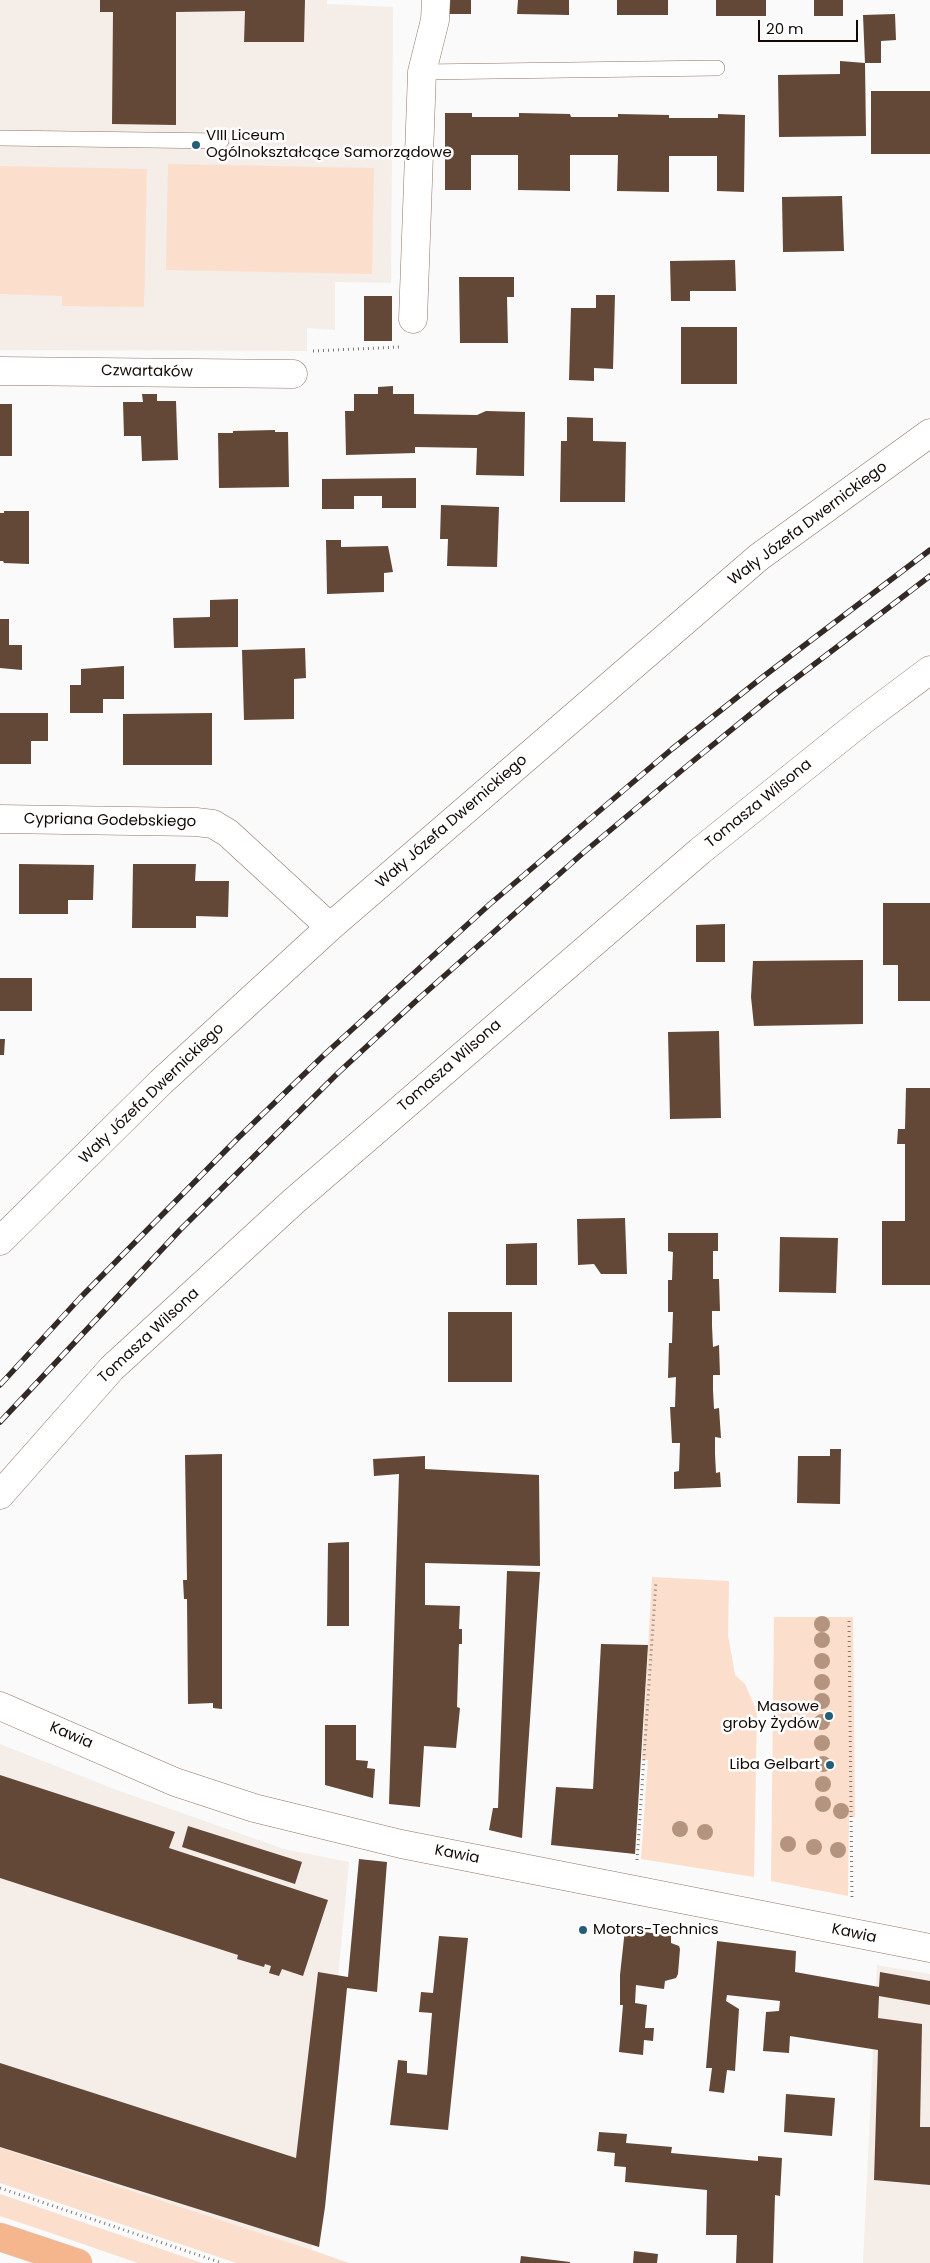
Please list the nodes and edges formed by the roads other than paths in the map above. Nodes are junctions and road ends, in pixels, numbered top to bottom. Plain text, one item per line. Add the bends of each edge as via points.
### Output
1 (436, 0) edge
2 (717, 68) dead end
3 (422, 72) junction
4 (0, 138) edge
5 (221, 142) dead end
6 (413, 319) road end
7 (0, 371) edge
8 (293, 374) road end
9 (930, 433) edge
10 (930, 670) edge
11 (0, 819) edge
12 (330, 927) junction
13 (0, 1241) edge
14 (0, 1495) edge
15 (0, 1706) edge
16 (930, 1948) edge
17 (0, 2237) edge
18 (78, 2263) edge

1 - 3 street via 435,20
2 - 3 lane
3 - 6 street
4 - 5 lane
7 - 8 street, Czwartaków
9 - 12 street, Wały Józefa Dwernickiego via 759,557
10 - 14 street, Tomasza Wilsona via 693,857 294,1201 112,1368
11 - 12 street, Cypriana Godebskiego via 213,824 228,833
12 - 13 street, Wały Józefa Dwernickiego via 161,1082
15 - 16 street, Kawia via 176,1782 254,1808 402,1844
17 - 18 main road

